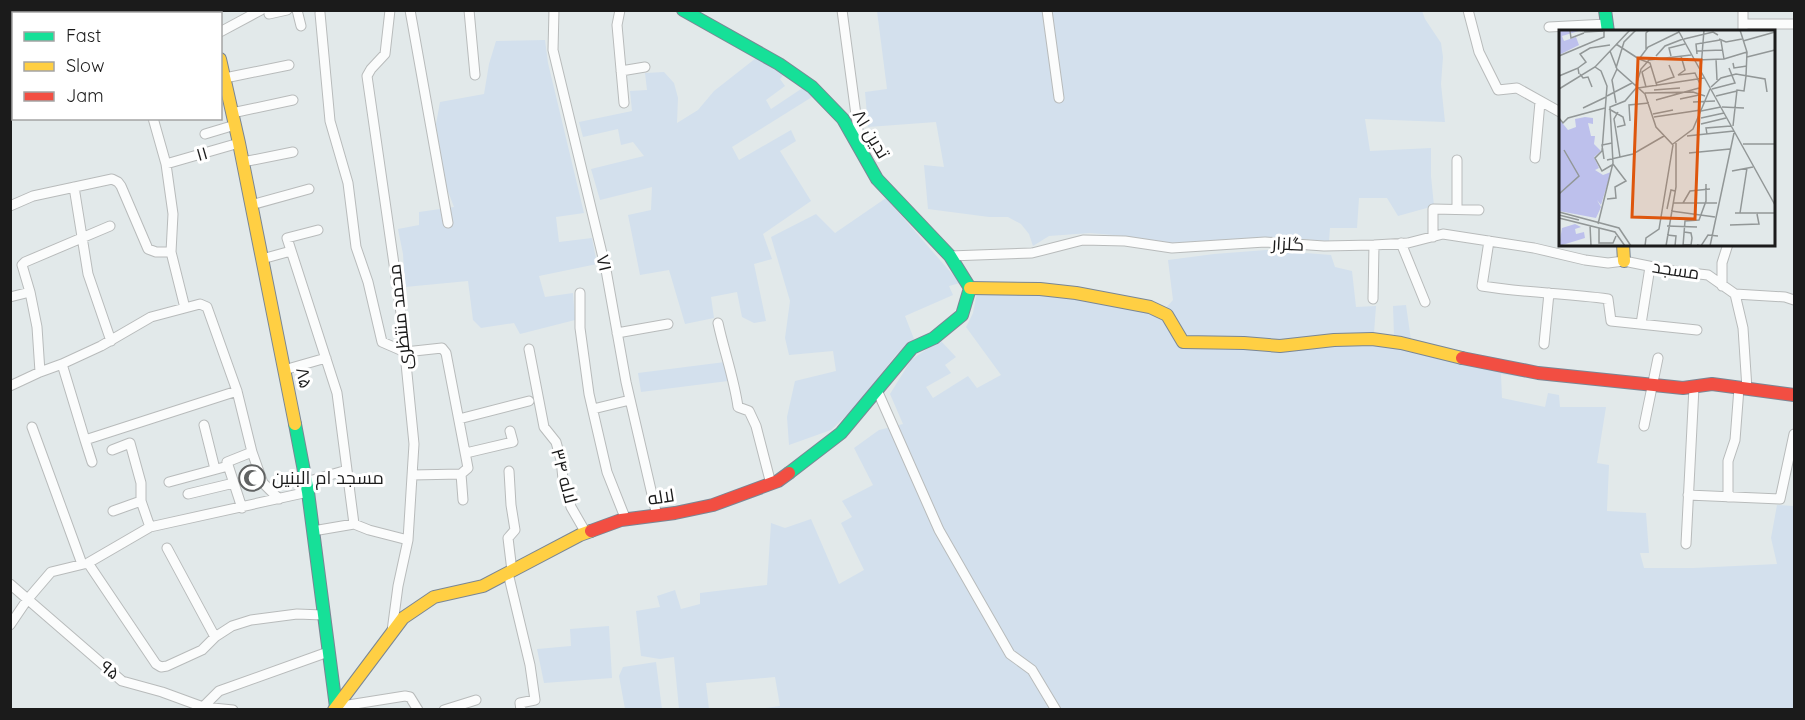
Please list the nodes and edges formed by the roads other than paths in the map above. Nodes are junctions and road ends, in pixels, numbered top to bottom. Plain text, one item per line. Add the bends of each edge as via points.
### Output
1 (261, 10) edge
2 (268, 10) edge
3 (287, 10) edge
4 (297, 10) edge
5 (390, 10) edge
6 (410, 10) edge
7 (469, 10) edge
8 (554, 10) edge
9 (620, 10) edge
10 (683, 10) edge
11 (842, 10) edge
12 (1047, 10) edge
13 (1468, 10) edge
14 (1605, 10) edge
15 (1743, 10) edge
16 (320, 13) dead end
17 (1794, 24) edge
18 (302, 26) dead end
19 (1549, 27) dead end
20 (1607, 28) edge
21 (1743, 28) edge
22 (222, 31) edge
23 (289, 65) dead end
24 (645, 67) dead end
25 (621, 71) junction
26 (475, 75) dead end
27 (224, 83) edge
28 (1059, 98) dead end
29 (293, 100) dead end
30 (1540, 102) junction
31 (624, 104) dead end
32 (1559, 112) edge
33 (234, 119) junction
34 (154, 120) edge
35 (205, 134) dead end
36 (239, 143) junction
37 (860, 150) junction
38 (292, 152) dead end
39 (1535, 158) dead end
40 (1457, 160) dead end
41 (243, 162) junction
42 (166, 164) junction
43 (74, 187) junction
44 (309, 189) dead end
45 (251, 205) junction
46 (10, 206) edge
47 (1457, 209) junction
48 (1479, 210) dead end
49 (448, 223) dead end
50 (110, 226) dead end
51 (318, 230) dead end
52 (81, 237) junction
53 (1433, 237) junction
54 (1489, 241) junction
55 (1401, 243) junction
56 (1374, 245) junction
57 (1623, 246) edge
58 (1727, 246) edge
59 (291, 251) junction
60 (171, 252) junction
61 (950, 256) junction
62 (262, 259) junction
63 (1624, 261) junction
64 (1650, 267) junction
65 (1722, 286) junction
66 (970, 288) junction
67 (30, 292) junction
68 (580, 293) dead end
69 (1549, 293) junction
70 (1735, 294) junction
71 (10, 297) edge
72 (1373, 299) dead end
73 (1794, 300) edge
74 (1425, 302) dead end
75 (184, 308) junction
76 (718, 323) dead end
77 (668, 324) dead end
78 (1641, 324) junction
79 (1697, 330) dead end
80 (617, 333) junction
81 (111, 341) junction
82 (1544, 344) dead end
83 (529, 349) dead end
84 (405, 352) junction
85 (326, 358) junction
86 (1658, 358) dead end
87 (62, 364) junction
88 (284, 370) junction
89 (40, 372) junction
90 (1652, 384) junction
91 (10, 386) edge
92 (1694, 387) junction
93 (1743, 389) junction
94 (877, 390) junction
95 (237, 391) junction
96 (1794, 395) edge
97 (630, 400) junction
98 (530, 401) dead end
99 (593, 409) junction
100 (459, 419) junction
101 (204, 425) dead end
102 (1644, 426) dead end
103 (32, 427) dead end
104 (510, 431) dead end
105 (1794, 434) edge
106 (84, 440) junction
107 (112, 450) dead end
108 (1792, 451) edge
109 (252, 452) junction
110 (466, 453) junction
111 (92, 462) dead end
112 (228, 466) junction
113 (216, 469) junction
114 (347, 470) junction
115 (509, 471) dead end
116 (461, 474) junction
117 (412, 476) junction
118 (169, 482) dead end
119 (234, 483) junction
120 (771, 484) junction
121 (307, 487) junction
122 (188, 494) dead end
123 (1688, 495) junction
124 (1728, 496) junction
125 (279, 499) junction
126 (464, 500) dead end
127 (141, 501) junction
128 (242, 507) junction
129 (113, 511) dead end
130 (657, 516) junction
131 (626, 520) junction
132 (354, 524) junction
133 (150, 527) junction
134 (313, 531) junction
135 (586, 532) junction
136 (408, 540) junction
137 (1686, 544) dead end
138 (167, 548) dead end
139 (85, 563) junction
140 (510, 572) junction
141 (10, 584) edge
142 (27, 600) junction
143 (323, 615) junction
144 (10, 625) edge
145 (392, 631) junction
146 (214, 637) junction
147 (328, 652) junction
148 (476, 700) dead end
149 (203, 707) junction
150 (335, 708) edge
151 (233, 710) edge
152 (418, 710) edge
153 (444, 710) edge
154 (521, 710) edge
155 (1056, 710) edge

1 - 22 street
2 - 3 street via 270,14
4 - 18 street
5 - 84 street, محمد منتظری via 385,54 371,69 367,85
6 - 49 street
7 - 26 street
8 - 80 street, ۷۱ via 553,50 606,270
9 - 25 street via 617,25
10 - 37 street, تدین ۸۱ via 812,87 843,119
11 - 37 street
12 - 28 street
13 - 30 street via 1479,52 1498,90 1517,88
14 - 20 street
15 - 21 street
16 - 84 street via 330,121 348,183 356,247 382,342
17 - 21 street
19 - 20 street
23 - 27 street
24 - 25 street
25 - 31 street
27 - 33 street, ۸۵
29 - 33 street
30 - 32 street
30 - 39 street
33 - 35 street
33 - 36 street, ۸۵
34 - 42 street
36 - 41 street, ۸۵
36 - 42 street, ۱۱
37 - 61 street, تدین ۸۱ via 877,178
38 - 41 street
40 - 47 street
41 - 45 street, ۸۵
42 - 60 street via 173,214
43 - 46 street via 33,196
43 - 52 street
43 - 60 street via 112,179 118,182 148,249
44 - 45 street
45 - 62 street, ۸۵
47 - 48 street
47 - 53 street via 1433,209
50 - 52 street
51 - 59 street via 286,238
52 - 67 street via 22,265
52 - 81 street via 88,274
53 - 54 street, گلزار via 1443,234
53 - 55 street, گلزار
54 - 63 street, گلزار via 1608,263
54 - 69 street via 1482,286
55 - 56 street, گلزار
55 - 74 street
56 - 61 street, گلزار via 1265,242 1172,248 1083,240 1032,253
56 - 72 street
57 - 63 street
58 - 65 street via 1722,263
59 - 62 street
59 - 85 street
60 - 75 street
61 - 66 street, تدین ۸۱
62 - 88 street, ۸۵
63 - 64 street, مسجد
64 - 65 street, مسجد via 1708,275
64 - 78 street
65 - 70 street, مسجد
66 - 90 street via 1040,289 1150,307 1167,315 1183,342 1280,346 1372,339 1538,373
66 - 94 street, لاله via 962,315 934,338 912,348
67 - 71 street
67 - 89 street
68 - 99 street via 583,359
69 - 78 street via 1608,299 1611,321
69 - 82 street
70 - 73 street, مسجد
70 - 93 street via 1743,328
75 - 81 street via 152,317
75 - 95 street via 200,304 207,307
76 - 120 street via 738,407 749,411 756,426
77 - 80 street
78 - 79 street
80 - 97 street, ۷۱
81 - 87 street
83 - 135 street, لاله ۳۴ via 544,428 556,442 571,507
84 - 100 street via 445,350
84 - 117 street, محمد منتظری via 414,444
85 - 88 street
85 - 114 street via 337,393
86 - 90 street
87 - 89 street
87 - 106 street
88 - 121 street, ۸۵
89 - 91 street
90 - 92 street
90 - 102 street
92 - 93 street via 1712,384
92 - 123 street
93 - 96 street
93 - 124 street via 1728,461
94 - 120 street, لاله via 841,433
94 - 155 street via 939,530 1010,654 1032,670
95 - 106 street
95 - 109 street
97 - 99 street
97 - 130 street, ۷۱
98 - 100 street
99 - 131 street via 607,472
100 - 110 street
101 - 113 street
103 - 139 street
104 - 110 street via 513,442
105 - 108 street
106 - 111 street
107 - 127 street via 130,443 141,483
108 - 124 street via 1780,499
109 - 112 street via 226,462
109 - 125 street via 263,483
110 - 116 street via 468,468
112 - 113 street
112 - 119 street
113 - 118 street
114 - 121 street
114 - 132 street
115 - 140 street via 515,530 508,538
116 - 117 street
116 - 126 street
117 - 136 street, محمد منتظری
119 - 122 street
119 - 128 street
120 - 130 street, لاله via 713,506
121 - 125 street
121 - 134 street, ۸۵
123 - 124 street
123 - 137 street
125 - 128 street
127 - 129 street
127 - 133 street
128 - 133 street
130 - 131 street, لاله
131 - 135 street, لاله
132 - 134 street
132 - 136 street
133 - 139 street
134 - 143 street, ۸۵
135 - 140 street, لاله
136 - 145 street, محمد منتظری
138 - 146 street
139 - 142 street via 51,572
139 - 146 street via 161,667 202,650
140 - 145 street, لاله via 483,586 434,597 403,618
140 - 154 street via 535,700 520,703
141 - 142 street, ۹۵
142 - 144 street
142 - 149 street, ۹۵ via 122,681
143 - 146 street via 251,620
143 - 147 street, ۸۵
145 - 150 street, لاله
147 - 149 street via 219,691
147 - 150 street, ۸۵
148 - 153 street
149 - 151 street, ۹۵
150 - 152 street via 405,696

